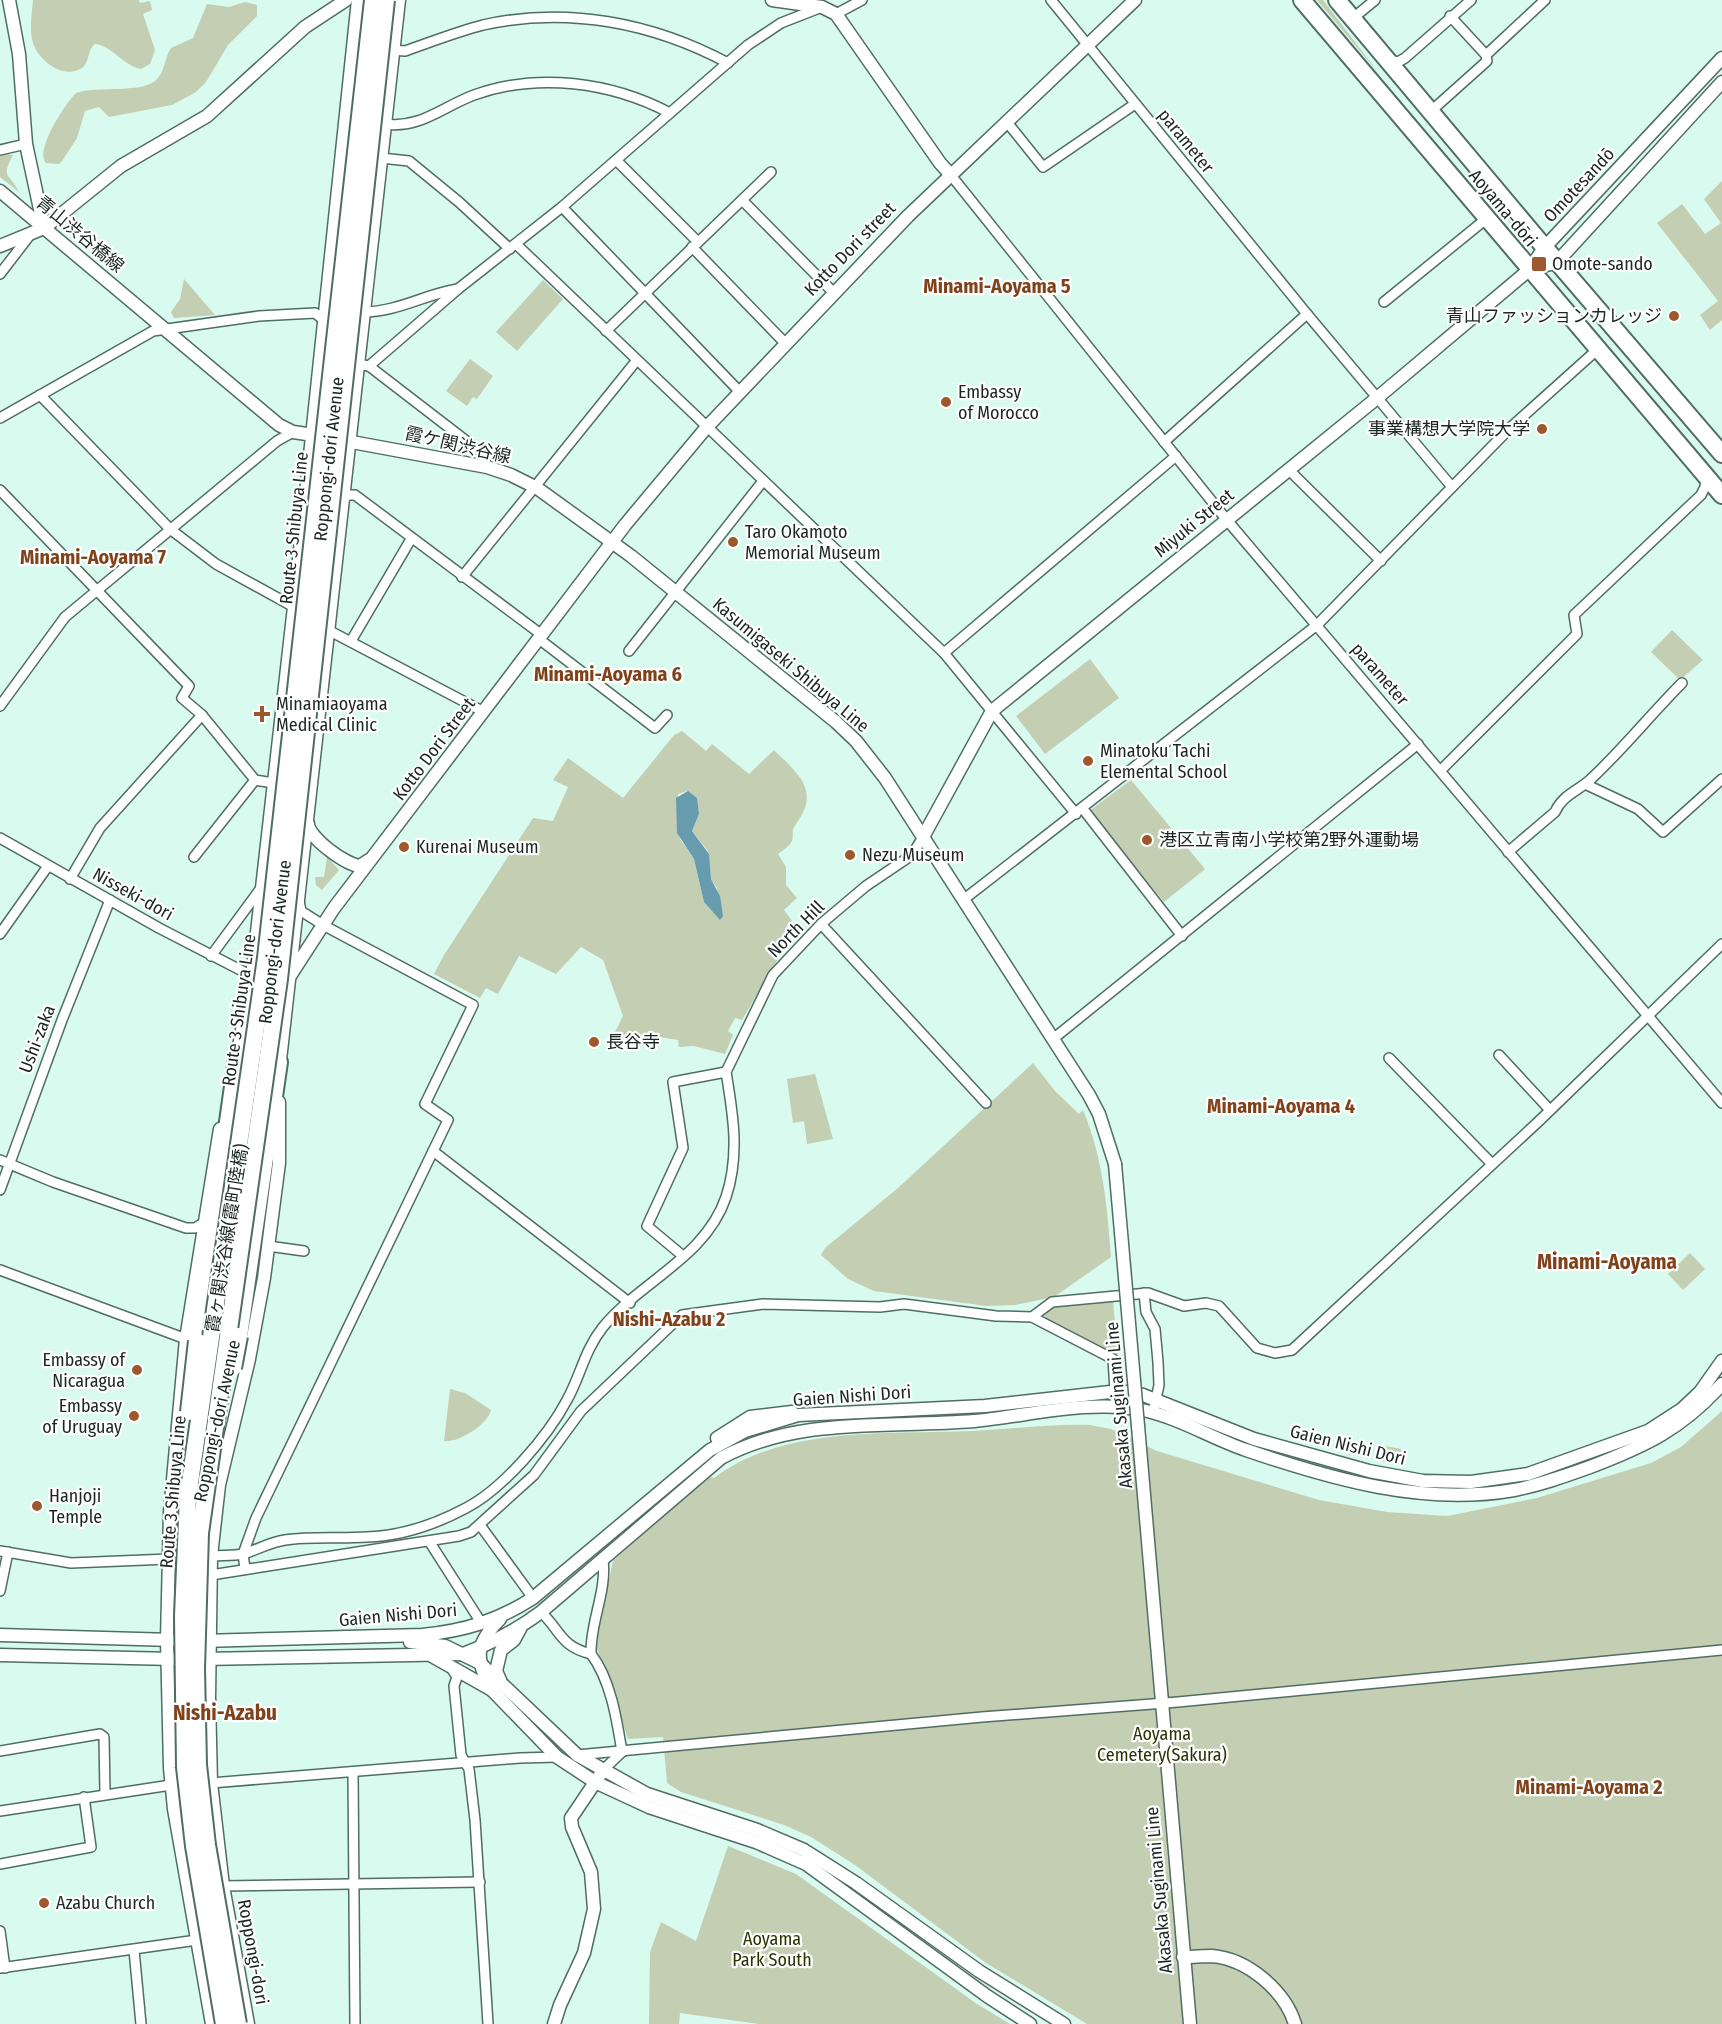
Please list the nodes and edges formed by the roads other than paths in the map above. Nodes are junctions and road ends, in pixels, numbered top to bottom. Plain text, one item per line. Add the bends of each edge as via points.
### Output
1 (9, 0) edge
2 (346, 0) edge
3 (358, 0) edge
4 (373, 0) edge
5 (378, 0) edge
6 (386, 0) edge
7 (399, 0) edge
8 (772, 0) edge
9 (862, 0) edge
10 (1051, 0) edge
11 (1135, 0) edge
12 (1302, 0) edge
13 (1337, 0) edge
14 (1375, 0) edge
15 (1471, 0) edge
16 (1545, 0) edge
17 (822, 8) junction
18 (836, 14) junction
19 (1450, 16) junction
20 (1352, 19) junction
21 (1086, 44) junction
22 (393, 50) junction
23 (1485, 56) junction
24 (1722, 58) edge
25 (1385, 59) junction
26 (728, 63) junction
27 (1722, 82) edge
28 (1135, 105) junction
29 (345, 112) junction
30 (1430, 112) junction
31 (670, 113) junction
32 (1006, 121) junction
33 (385, 124) junction
34 (26, 144) junction
35 (0, 150) edge
36 (381, 158) junction
37 (616, 160) junction
38 (771, 172) dead end
39 (950, 174) junction
40 (0, 191) edge
41 (742, 201) junction
42 (562, 207) junction
43 (1486, 219) junction
44 (45, 228) junction
45 (30, 235) junction
46 (695, 244) junction
47 (0, 246) edge
48 (513, 247) junction
49 (1544, 248) junction
50 (1557, 262) junction
51 (1529, 270) junction
52 (0, 274) edge
53 (458, 290) junction
54 (833, 292) junction
55 (644, 293) junction
56 (1384, 302) dead end
57 (363, 312) junction
58 (1307, 314) junction
59 (325, 321) junction
60 (166, 329) junction
61 (606, 330) junction
62 (784, 343) junction
63 (1598, 349) junction
64 (637, 360) junction
65 (363, 365) junction
66 (739, 391) junction
67 (40, 395) junction
68 (1377, 398) junction
69 (0, 418) edge
70 (706, 428) junction
71 (293, 432) junction
72 (312, 435) junction
73 (332, 438) junction
74 (348, 441) junction
75 (1164, 441) junction
76 (1722, 454) edge
77 (1176, 456) junction
78 (487, 467) junction
79 (1288, 470) junction
80 (1705, 476) junction
81 (763, 481) junction
82 (534, 487) junction
83 (1452, 487) junction
84 (0, 490) edge
85 (1722, 495) edge
86 (342, 501) junction
87 (1226, 519) junction
88 (170, 529) junction
89 (411, 539) junction
90 (612, 542) junction
91 (1380, 561) junction
92 (299, 565) junction
93 (462, 577) junction
94 (97, 590) junction
95 (675, 592) junction
96 (294, 607) junction
97 (1317, 625) junction
98 (328, 630) junction
99 (541, 637) junction
100 (351, 640) junction
101 (629, 651) dead end
102 (944, 653) junction
103 (1682, 683) dead end
104 (0, 706) edge
105 (992, 711) junction
106 (484, 712) junction
107 (202, 715) junction
108 (667, 715) dead end
109 (1418, 744) junction
110 (1441, 770) junction
111 (1722, 779) edge
112 (255, 780) junction
113 (273, 783) junction
114 (1585, 784) junction
115 (309, 811) junction
116 (1080, 811) junction
117 (395, 829) junction
118 (923, 837) junction
119 (0, 838) edge
120 (1508, 852) junction
121 (194, 857) dead end
122 (48, 866) junction
123 (70, 879) junction
124 (262, 886) junction
125 (110, 900) junction
126 (963, 900) junction
127 (299, 901) junction
128 (821, 924) junction
129 (323, 925) junction
130 (0, 934) edge
131 (1182, 936) junction
132 (1722, 944) edge
133 (211, 956) junction
134 (246, 974) junction
135 (271, 978) junction
136 (288, 980) junction
137 (1648, 1016) junction
138 (1053, 1039) junction
139 (238, 1051) junction
140 (1499, 1055) dead end
141 (1389, 1058) dead end
142 (279, 1062) junction
143 (726, 1072) junction
144 (986, 1102) dead end
145 (1722, 1103) edge
146 (1549, 1109) junction
147 (433, 1151) junction
148 (261, 1160) junction
149 (4, 1163) edge
150 (1492, 1164) junction
151 (0, 1190) edge
152 (203, 1224) junction
153 (268, 1246) junction
154 (304, 1251) dead end
155 (683, 1256) junction
156 (0, 1270) edge
157 (1144, 1293) junction
158 (630, 1303) junction
159 (1032, 1317) junction
160 (186, 1339) junction
161 (1722, 1361) edge
162 (1722, 1384) edge
163 (1115, 1391) junction
164 (1156, 1399) junction
165 (1116, 1407) junction
166 (1153, 1413) junction
167 (192, 1467) junction
168 (480, 1525) junction
169 (410, 1530) junction
170 (200, 1533) junction
171 (429, 1541) junction
172 (416, 1543) junction
173 (4, 1552) edge
174 (243, 1554) junction
175 (211, 1556) junction
176 (169, 1559) junction
177 (603, 1560) junction
178 (245, 1569) junction
179 (210, 1575) junction
180 (0, 1591) edge
181 (533, 1598) junction
182 (541, 1612) junction
183 (503, 1617) junction
184 (482, 1624) junction
185 (520, 1628) junction
186 (0, 1635) edge
187 (379, 1637) junction
188 (167, 1640) junction
189 (186, 1641) junction
190 (209, 1641) junction
191 (479, 1648) junction
192 (1722, 1650) edge
193 (464, 1654) junction
194 (591, 1654) junction
195 (0, 1655) edge
196 (431, 1656) junction
197 (167, 1659) junction
198 (190, 1659) junction
199 (209, 1659) junction
200 (480, 1663) junction
201 (497, 1687) junction
202 (1162, 1703) junction
203 (169, 1743) junction
204 (0, 1751) edge
205 (622, 1752) junction
206 (576, 1755) junction
207 (557, 1757) junction
208 (465, 1763) junction
209 (603, 1770) junction
210 (352, 1772) junction
211 (595, 1782) junction
212 (211, 1783) junction
213 (171, 1785) junction
214 (105, 1794) junction
215 (84, 1797) junction
216 (0, 1811) edge
217 (0, 1864) edge
218 (354, 1882) junction
219 (480, 1882) junction
220 (223, 1886) junction
221 (193, 1912) junction
222 (0, 1931) edge
223 (197, 1940) junction
224 (134, 1950) junction
225 (1184, 1958) junction
226 (236, 1963) junction
227 (2, 1968) edge
228 (1000, 1986) junction
229 (141, 2024) edge
230 (212, 2024) edge
231 (224, 2024) edge
232 (238, 2024) edge
233 (248, 2024) edge
234 (355, 2024) edge
235 (488, 2024) edge
236 (555, 2024) edge
237 (1030, 2024) edge
238 (1050, 2024) edge
239 (1064, 2024) edge
240 (1190, 2024) edge
241 (1295, 2024) edge

1 - 34 main road via 19,54
2 - 44 main road via 305,27 207,116 121,166
3 - 29 main road, Roppongi-dori Avenue
4 - 167 highway, Route 3 Shibuya Line, bridge via 266,958
5 - 29 main road via 372,53
6 - 170 highway, Route 3 Shibuya Line, bridge via 277,990
7 - 22 main road, Roppongi-dori Avenue
8 - 17 main road
9 - 18 street
10 - 21 street, parameter
11 - 21 main road, Kotto Dori street
12 - 43 highway, Aoyama-dōri
13 - 20 highway
14 - 20 street
15 - 19 street
16 - 23 street
17 - 18 main road
17 - 26 street via 765,32
18 - 39 main road
19 - 23 street
19 - 25 street via 1398,62
20 - 25 highway
21 - 28 street, parameter
21 - 32 main road, Kotto Dori street
22 - 26 street via 405,51 485,25 573,17 639,27 686,42
22 - 33 main road, Roppongi-dori Avenue
23 - 30 street via 1487,61
24 - 49 main road, Omotesandō
25 - 30 highway
26 - 31 street
27 - 50 main road, Omotesandō
28 - 32 street via 1043,167
28 - 58 street, parameter
29 - 59 main road, Roppongi-dori Avenue
30 - 49 highway
31 - 33 street via 620,92 550,83 512,86 475,95 414,123
31 - 37 street
32 - 39 main road, Kotto Dori street
33 - 36 main road, Roppongi-dori Avenue
34 - 35 street
34 - 44 main road
36 - 48 street via 409,161
36 - 57 main road, Roppongi-dori Avenue
37 - 42 street
37 - 46 street
38 - 41 street
39 - 54 main road, Kotto Dori street
39 - 75 street, parameter
40 - 44 main road, 青山渋谷橋線
41 - 46 street
41 - 54 street
42 - 48 street
42 - 55 street
43 - 51 highway, Aoyama-dōri
43 - 56 street
44 - 45 main road
44 - 60 main road, 青山渋谷橋線
45 - 47 main road
45 - 52 street
46 - 55 street
46 - 62 street
48 - 53 street
48 - 61 street
49 - 50 highway
49 - 51 main road, Omotesandō
50 - 51 main road
50 - 76 highway
51 - 63 highway, Aoyama-dōri
51 - 68 main road, Miyuki Street
53 - 57 street via 396,309
53 - 65 street
54 - 62 main road, Kotto Dori street
55 - 61 street
55 - 66 street
57 - 65 main road, Roppongi-dori Avenue
57 - 73 main road via 345,326
58 - 68 street, parameter
58 - 75 street
59 - 60 street via 315,313
59 - 72 main road, Roppongi-dori Avenue
60 - 67 street via 140,337
60 - 71 main road, 青山渋谷橋線 via 264,413
61 - 64 street
62 - 66 main road, Kotto Dori street
63 - 80 highway, Aoyama-dōri
63 - 83 street via 1510,428
64 - 70 street
64 - 82 street
65 - 74 main road, Roppongi-dori Avenue
65 - 78 street via 482,453
66 - 70 main road, Kotto Dori street
67 - 69 street
67 - 88 street
68 - 79 main road, Miyuki Street
68 - 83 street, parameter
70 - 81 street
70 - 90 main road, Kotto Dori street
71 - 72 main road, 霞ケ関渋谷線
71 - 88 street via 284,435
72 - 73 main road, 霞ケ関渋谷線
72 - 92 main road, Roppongi-dori Avenue
73 - 74 main road, 霞ケ関渋谷線
73 - 92 main road via 326,455 316,540
73 - 135 main road, 霞ヶ関渋谷線(霞町陸橋)
74 - 78 main road, 霞ケ関渋谷線
74 - 86 main road, Roppongi-dori Avenue
75 - 77 street, parameter
77 - 87 street, parameter
77 - 102 street
78 - 82 main road, 霞ケ関渋谷線
79 - 87 main road, Miyuki Street
79 - 91 street
80 - 85 highway, Aoyama-dōri
80 - 110 street via 1701,495 1574,615 1577,634
81 - 95 street
81 - 102 street
82 - 90 main road, 霞ケ関渋谷線
82 - 93 street
83 - 91 street
84 - 94 street
86 - 89 street via 355,495
86 - 98 main road, Roppongi-dori Avenue
87 - 97 street, parameter
87 - 105 main road, Miyuki Street
88 - 94 street
88 - 96 street via 216,564
89 - 93 street
89 - 100 street
90 - 95 main road, Kasumigaseki Shibuya Line
90 - 99 main road, Kotto Dori Street
91 - 97 street
92 - 96 main road, Roppongi-dori Avenue
93 - 99 street
94 - 104 street via 65,617
94 - 107 street via 189,686 182,698
95 - 101 street
95 - 118 main road, Kasumigaseki Shibuya Line via 856,741
96 - 113 main road, Roppongi-dori Avenue
97 - 109 street, parameter
97 - 116 street
98 - 100 street
98 - 115 main road, Roppongi-dori Avenue
99 - 106 main road, Kotto Dori Street
99 - 108 street via 656,728
100 - 106 street
102 - 105 street
103 - 114 street
105 - 116 street
105 - 118 main road, Miyuki Street
106 - 117 main road, Kotto Dori Street
107 - 112 street
107 - 123 street via 100,828
109 - 110 street, parameter
109 - 131 street
110 - 120 street, parameter
111 - 114 street via 1663,832 1638,809
112 - 113 street
112 - 121 street
113 - 124 main road, Roppongi-dori Avenue
114 - 120 street via 1559,802 1555,812
115 - 117 main road via 310,833 353,866 365,864
115 - 127 main road, Roppongi-dori Avenue
116 - 126 street
116 - 131 street
117 - 129 main road, Kotto Dori Street
118 - 126 main road, Akasaka Suginami Line
118 - 128 street, North Hill via 912,855 866,886
119 - 122 street, Nisseki-dori
120 - 137 street, parameter via 1535,879
122 - 123 street, Nisseki-dori
122 - 130 street
123 - 125 street, Nisseki-dori
124 - 133 street
124 - 134 main road, Roppongi-dori Avenue via 254,957
125 - 133 street, Nisseki-dori
125 - 149 street, Ushi-zaka
126 - 138 main road, Akasaka Suginami Line
127 - 129 street via 301,911
127 - 136 main road, Roppongi-dori Avenue
128 - 143 street, North Hill via 773,975
128 - 144 street
129 - 136 main road, Kotto Dori Street
129 - 147 street via 473,1005 425,1104 448,1120
131 - 138 street
132 - 137 street
133 - 134 street, Nisseki-dori
134 - 135 main road
134 - 139 main road, Roppongi-dori Avenue
135 - 136 main road
135 - 148 main road, 霞ヶ関渋谷線(霞町陸橋)
136 - 142 main road, Roppongi-dori Avenue
137 - 145 street, parameter
137 - 146 street
138 - 202 main road, Akasaka Suginami Line, bridge via 1099,1114 1115,1164
139 - 152 main road, Roppongi-dori Avenue via 214,1154
139 - 167 highway, bridge via 189,1412
139 - 221 main road, Roppongi-dori Avenue, bridge via 231,1154 181,1533 179,1745
140 - 146 street
141 - 150 street
142 - 148 highway
142 - 153 main road, Roppongi-dori Avenue via 279,1162
143 - 155 street via 735,1125 726,1197 710,1232
143 - 155 street via 673,1082 682,1148 647,1226
146 - 150 street
147 - 158 street
147 - 174 street via 256,1518
148 - 170 highway, bridge via 235,1358
148 - 220 main road, 霞ヶ関渋谷線(霞町陸橋), bridge via 225,1369 204,1531 200,1670 206,1803
149 - 151 street, Ushi-zaka
149 - 152 street via 186,1227
150 - 157 street via 1289,1352 1257,1348 1212,1303 1184,1306
152 - 160 main road, Roppongi-dori Avenue
153 - 154 street
153 - 175 main road, Roppongi-dori Avenue via 249,1359 219,1485
155 - 158 street
156 - 160 street
157 - 159 street via 1052,1302
157 - 164 street via 1146,1312 1155,1329 1159,1385
158 - 169 street via 604,1326 584,1355 568,1399 538,1442 508,1474 468,1507
159 - 163 street via 1113,1359
159 - 168 street via 904,1304 763,1304 682,1315 581,1411 534,1475
160 - 176 main road, Roppongi-dori Avenue
161 - 164 main road, Gaien Nishi Dori via 1694,1397 1648,1431 1528,1474 1471,1482 1423,1481 1370,1472 1254,1439
162 - 166 main road, Gaien Nishi Dori via 1684,1422 1640,1448 1548,1481 1515,1490 1469,1495 1396,1490 1354,1481 1245,1449
163 - 164 main road, Gaien Nishi Dori
163 - 165 street
163 - 181 main road, Gaien Nishi Dori via 985,1406 814,1415 767,1413 739,1422
164 - 166 street
165 - 166 main road, Gaien Nishi Dori
165 - 177 main road, Gaien Nishi Dori via 774,1436 721,1458
167 - 231 highway, Route 3 Shibuya Line, bridge via 184,1586 184,1767
168 - 171 street via 459,1536
168 - 181 street
169 - 172 street
169 - 174 street via 369,1537 285,1540
170 - 232 highway, Route 3 Shibuya Line, bridge via 198,1765 207,1845
171 - 172 street
171 - 184 street
172 - 178 street
173 - 176 street via 71,1563
173 - 180 street
174 - 175 street
174 - 178 street
175 - 179 main road, Roppongi-dori Avenue
176 - 188 main road, Roppongi-dori Avenue
177 - 182 main road, Gaien Nishi Dori
177 - 194 street
178 - 179 street
179 - 189 main road via 197,1581 191,1590
179 - 190 main road, Roppongi-dori Avenue
181 - 183 main road, Gaien Nishi Dori
182 - 185 main road, Gaien Nishi Dori
182 - 194 street via 560,1639
183 - 184 main road, Gaien Nishi Dori
183 - 191 main road via 485,1634
184 - 187 main road, Gaien Nishi Dori via 448,1632
185 - 191 main road, Gaien Nishi Dori
185 - 201 main road via 514,1640 501,1650
186 - 188 main road, Gaien Nishi Dori
187 - 190 main road, Gaien Nishi Dori
187 - 193 main road via 434,1644
188 - 189 main road, Gaien Nishi Dori
188 - 197 main road, Roppongi-dori Avenue
189 - 190 main road, Gaien Nishi Dori
189 - 197 main road via 182,1655
190 - 198 main road via 198,1645
190 - 199 main road, Roppongi-dori Avenue
191 - 193 main road, Gaien Nishi Dori
191 - 200 main road
192 - 202 street
193 - 196 main road, Gaien Nishi Dori
193 - 200 main road
194 - 205 street via 599,1664
195 - 197 main road, Gaien Nishi Dori
196 - 199 main road, Gaien Nishi Dori
196 - 201 main road
196 - 208 street via 456,1673 454,1686
197 - 198 main road, Gaien Nishi Dori
197 - 203 main road, Roppongi-dori Avenue
198 - 199 main road, Gaien Nishi Dori
198 - 203 main road via 186,1699 175,1719
199 - 212 main road, Roppongi-dori Avenue
200 - 201 main road
201 - 206 main road
201 - 207 main road
202 - 205 street
202 - 225 main road, Akasaka Suginami Line
203 - 213 main road, Roppongi-dori Avenue
204 - 214 street via 100,1734 104,1737
205 - 206 street
205 - 209 street
206 - 207 main road
206 - 209 main road
207 - 208 street
207 - 211 main road
208 - 210 street
208 - 219 street via 469,1769
209 - 211 main road
209 - 228 main road via 647,1794 758,1830 804,1850
210 - 212 street
210 - 218 street
211 - 236 main road via 572,1818 591,1872 593,1918 584,1953
211 - 237 main road via 649,1807 756,1842 806,1864
212 - 220 main road, Roppongi-dori Avenue
213 - 214 street
213 - 221 main road, Roppongi-dori Avenue
214 - 215 street
215 - 216 street
215 - 217 street via 91,1847
218 - 219 street
218 - 220 street
218 - 234 street
219 - 235 street
220 - 226 main road, Roppongi-dori
221 - 223 main road
222 - 227 street
223 - 224 street
223 - 230 main road
224 - 227 street
224 - 229 street
225 - 240 main road, Akasaka Suginami Line
225 - 241 main road via 1222,1958 1257,1974 1281,1996
226 - 232 main road
226 - 233 main road, Roppongi-dori
228 - 238 main road
228 - 239 main road

